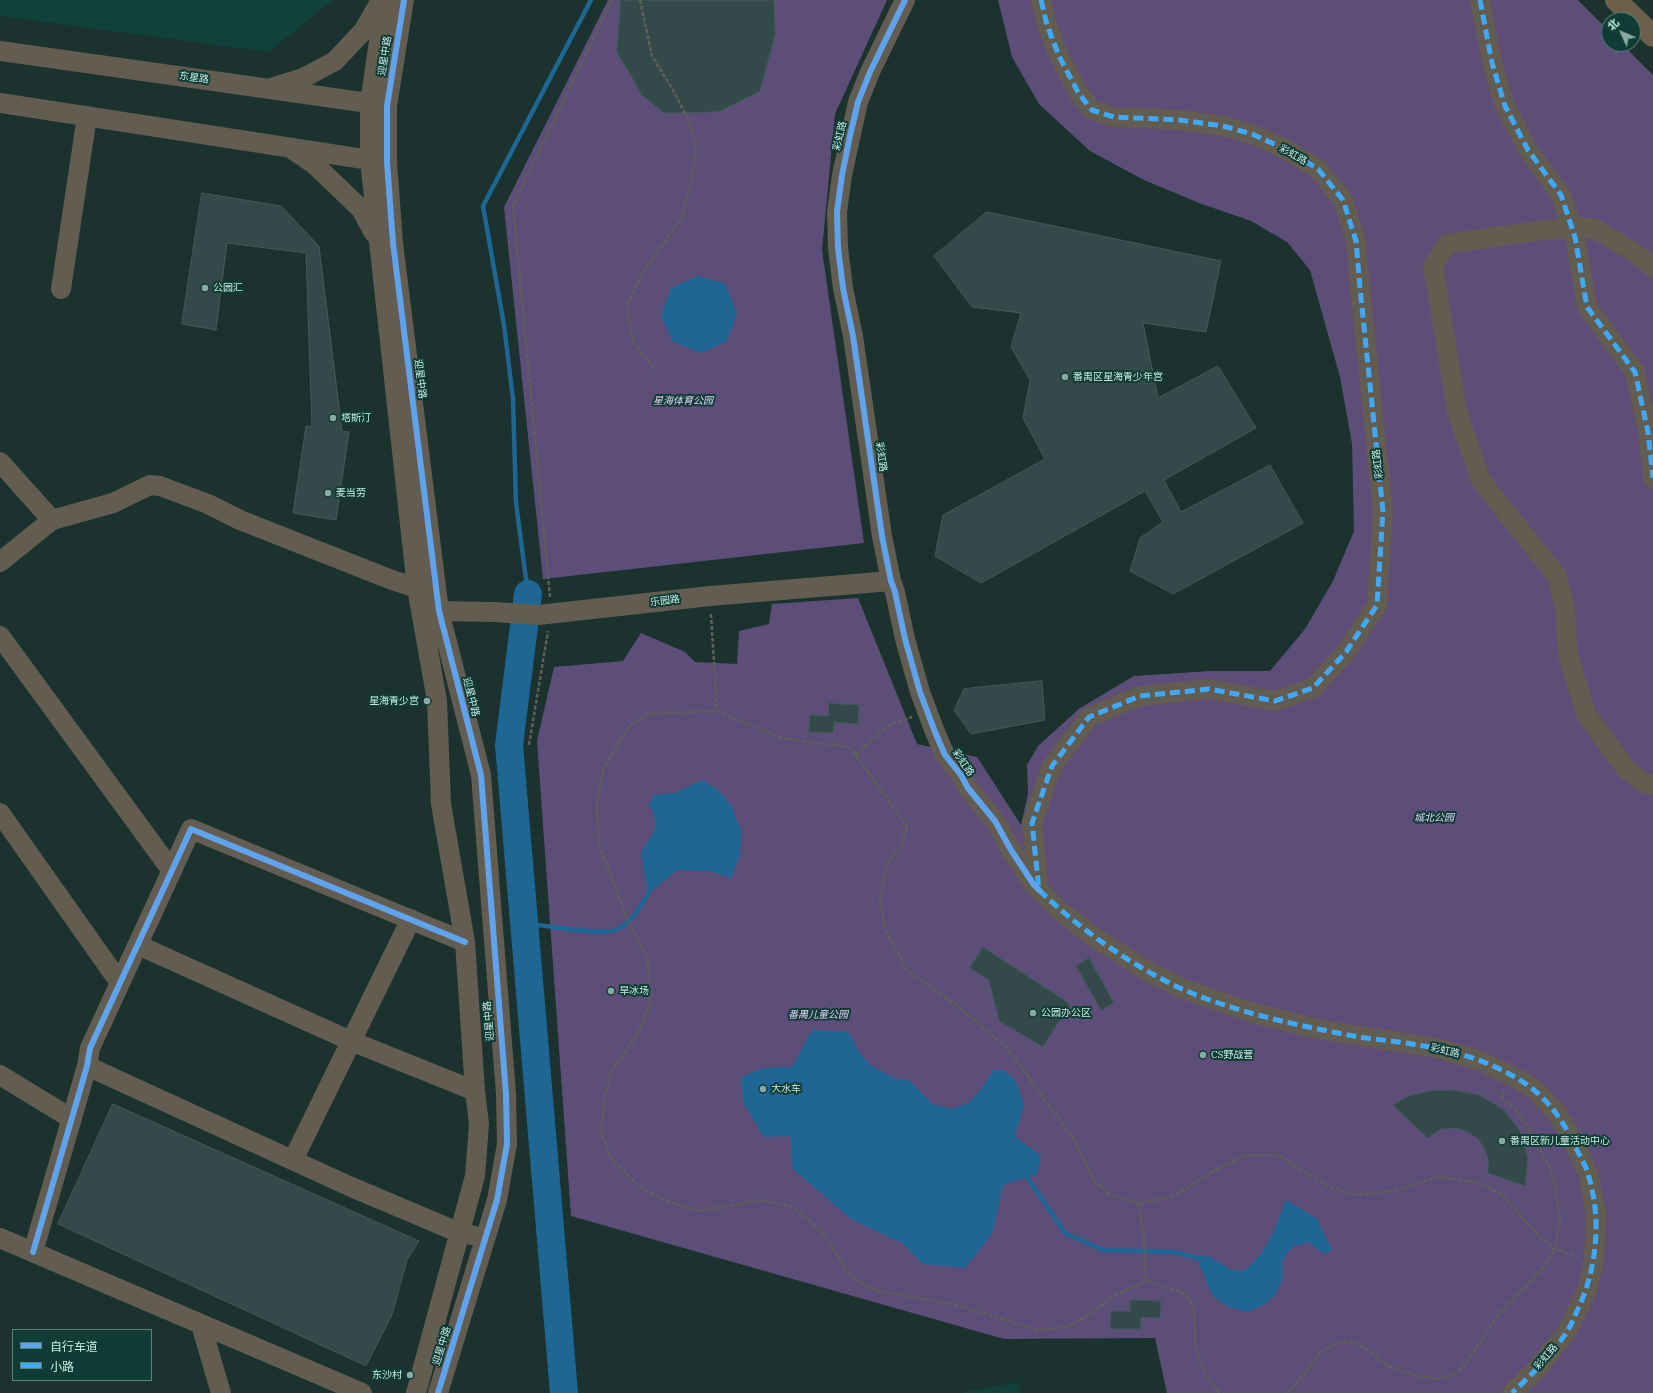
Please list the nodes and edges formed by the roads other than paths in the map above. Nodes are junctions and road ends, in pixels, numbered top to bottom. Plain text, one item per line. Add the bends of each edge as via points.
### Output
1 (381, 0) edge
2 (385, 0) edge
3 (404, 0) edge
4 (905, 0) edge
5 (1041, 0) edge
6 (1480, 0) edge
7 (1616, 0) edge
8 (1653, 36) edge
9 (0, 51) edge
10 (268, 89) junction
11 (0, 103) edge
12 (379, 104) junction
13 (87, 116) junction
14 (288, 147) junction
15 (378, 161) junction
16 (1571, 227) junction
17 (379, 244) junction
18 (1653, 267) edge
19 (61, 289) dead end
20 (0, 462) edge
21 (1653, 478) edge
22 (52, 520) junction
23 (0, 562) edge
24 (891, 581) junction
25 (426, 588) junction
26 (439, 611) junction
27 (0, 636) edge
28 (1653, 785) edge
29 (0, 813) edge
30 (172, 871) junction
31 (1039, 890) junction
32 (411, 919) junction
33 (465, 942) junction
34 (138, 945) junction
35 (120, 983) junction
36 (351, 1041) junction
37 (87, 1066) junction
38 (0, 1076) edge
39 (475, 1091) junction
40 (72, 1119) junction
41 (293, 1160) junction
42 (460, 1232) junction
43 (0, 1238) edge
44 (486, 1239) junction
45 (33, 1252) junction
46 (201, 1325) junction
47 (221, 1393) edge
48 (362, 1393) edge
49 (417, 1393) edge
50 (438, 1393) edge
51 (1512, 1393) edge

1 - 10 street via 364,30 335,60 303,78
2 - 12 street, 迎星中路
3 - 12 street, 迎星中路
4 - 24 street, 彩虹路 via 858,102 842,175 838,212 838,248 843,288 853,336
5 - 31 street, 彩虹路 via 1059,56 1079,94 1092,110 1114,117 1180,120 1223,126 1252,134 1285,149 1318,169 1343,200 1356,241 1383,511 1377,605 1346,652 1313,688 1275,701 1209,689 1140,696 1089,717 1052,766 1032,823
6 - 16 street via 1492,63 1505,106 1528,150 1561,195
7 - 8 main road
9 - 10 street, 东星路
10 - 12 street, 东星路
11 - 13 street
12 - 15 street, 迎星中路
13 - 14 street
13 - 19 street
14 - 15 street
14 - 17 street via 314,164 361,209
15 - 17 street, 迎星中路
15 - 25 street, 迎星中路 via 394,251
16 - 18 street via 1596,229
16 - 21 street via 1588,307 1635,372 1648,432
16 - 28 street via 1447,244 1433,266 1457,411 1481,481 1557,576 1566,609 1568,655 1586,714 1626,769 1644,783
17 - 25 street, 迎星中路
20 - 22 street
22 - 23 street
22 - 25 street via 113,503 150,485 160,486 392,580
24 - 26 street, 乐园路 via 710,596 544,615
24 - 31 street, 彩虹路 via 920,692 945,755 995,821 1011,850
25 - 26 street, 迎星中路
25 - 33 street, 迎星中路 via 437,701 441,804
26 - 44 street, 迎星中路 via 481,775 484,840 506,1094 507,1144 497,1200
27 - 30 street
29 - 35 street
30 - 32 street via 191,829
30 - 34 street
31 - 51 street, 彩虹路 via 1059,910 1091,935 1144,969 1183,989 1253,1013 1317,1029 1415,1044 1481,1061 1535,1090 1557,1113 1588,1173 1596,1214 1594,1262 1586,1290 1567,1332 1536,1370
32 - 33 street
32 - 36 street
33 - 39 street, 迎星中路
34 - 35 street
34 - 36 street
35 - 37 street via 90,1048
36 - 39 street
36 - 41 street
37 - 40 street
37 - 41 street
38 - 40 street
39 - 42 street, 迎星中路 via 479,1124 475,1176
40 - 45 street
41 - 42 street
42 - 44 street
42 - 49 street, 迎星中路
43 - 45 street
44 - 49 street, 迎星中路
44 - 50 street, 迎星中路
45 - 46 street
46 - 47 street
46 - 48 street

